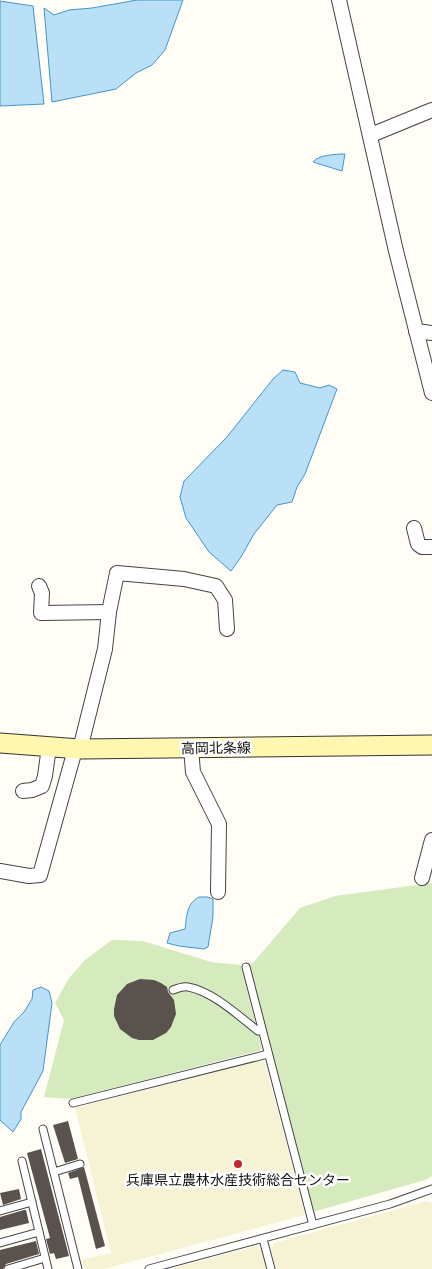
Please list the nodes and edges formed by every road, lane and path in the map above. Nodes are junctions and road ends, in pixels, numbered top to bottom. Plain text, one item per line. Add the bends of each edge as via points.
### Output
1 (339, 0) edge
2 (432, 110) edge
3 (371, 135) junction
4 (416, 331) junction
5 (432, 333) edge
6 (432, 393) edge
7 (414, 528) dead end
8 (432, 547) edge
9 (39, 586) dead end
10 (109, 612) junction
11 (226, 629) dead end
12 (0, 743) edge
13 (432, 745) edge
14 (49, 747) junction
15 (76, 748) junction
16 (191, 748) junction
17 (23, 791) dead end
18 (432, 840) edge
19 (0, 871) edge
20 (422, 878) dead end
21 (218, 892) dead end
22 (246, 967) dead end
23 (173, 990) dead end
24 (262, 1031) junction
25 (268, 1054) junction
26 (73, 1103) dead end
27 (44, 1129) dead end
28 (22, 1161) dead end
29 (80, 1164) dead end
30 (54, 1172) junction
31 (432, 1189) edge
32 (32, 1202) junction
33 (0, 1211) edge
34 (313, 1226) junction
35 (39, 1232) junction
36 (263, 1239) junction
37 (0, 1243) edge
38 (45, 1258) junction
39 (8, 1269) edge
40 (48, 1269) edge
41 (78, 1269) edge
42 (149, 1269) edge
43 (271, 1269) edge

1 - 3 street
2 - 3 street
3 - 4 street
4 - 5 street
4 - 6 street
7 - 8 street via 418,544
9 - 10 street via 41,613
10 - 11 street via 117,572 184,579 216,586 226,600
10 - 15 street via 105,649
12 - 14 main road, 高岡北条線
13 - 16 main road, 高岡北条線
14 - 15 main road, 高岡北条線
14 - 17 street via 42,786
15 - 16 main road, 高岡北条線
15 - 19 street via 40,875
16 - 21 street via 192,772 219,824
18 - 20 street
22 - 24 lane
23 - 24 lane via 188,987 204,992
24 - 25 lane
25 - 26 lane
25 - 34 lane
27 - 30 lane
28 - 32 lane
29 - 30 lane
30 - 41 lane
31 - 34 lane
32 - 33 lane
32 - 35 lane
34 - 36 lane
35 - 37 lane
35 - 38 lane
36 - 42 lane
36 - 43 lane
38 - 39 lane
38 - 40 lane

